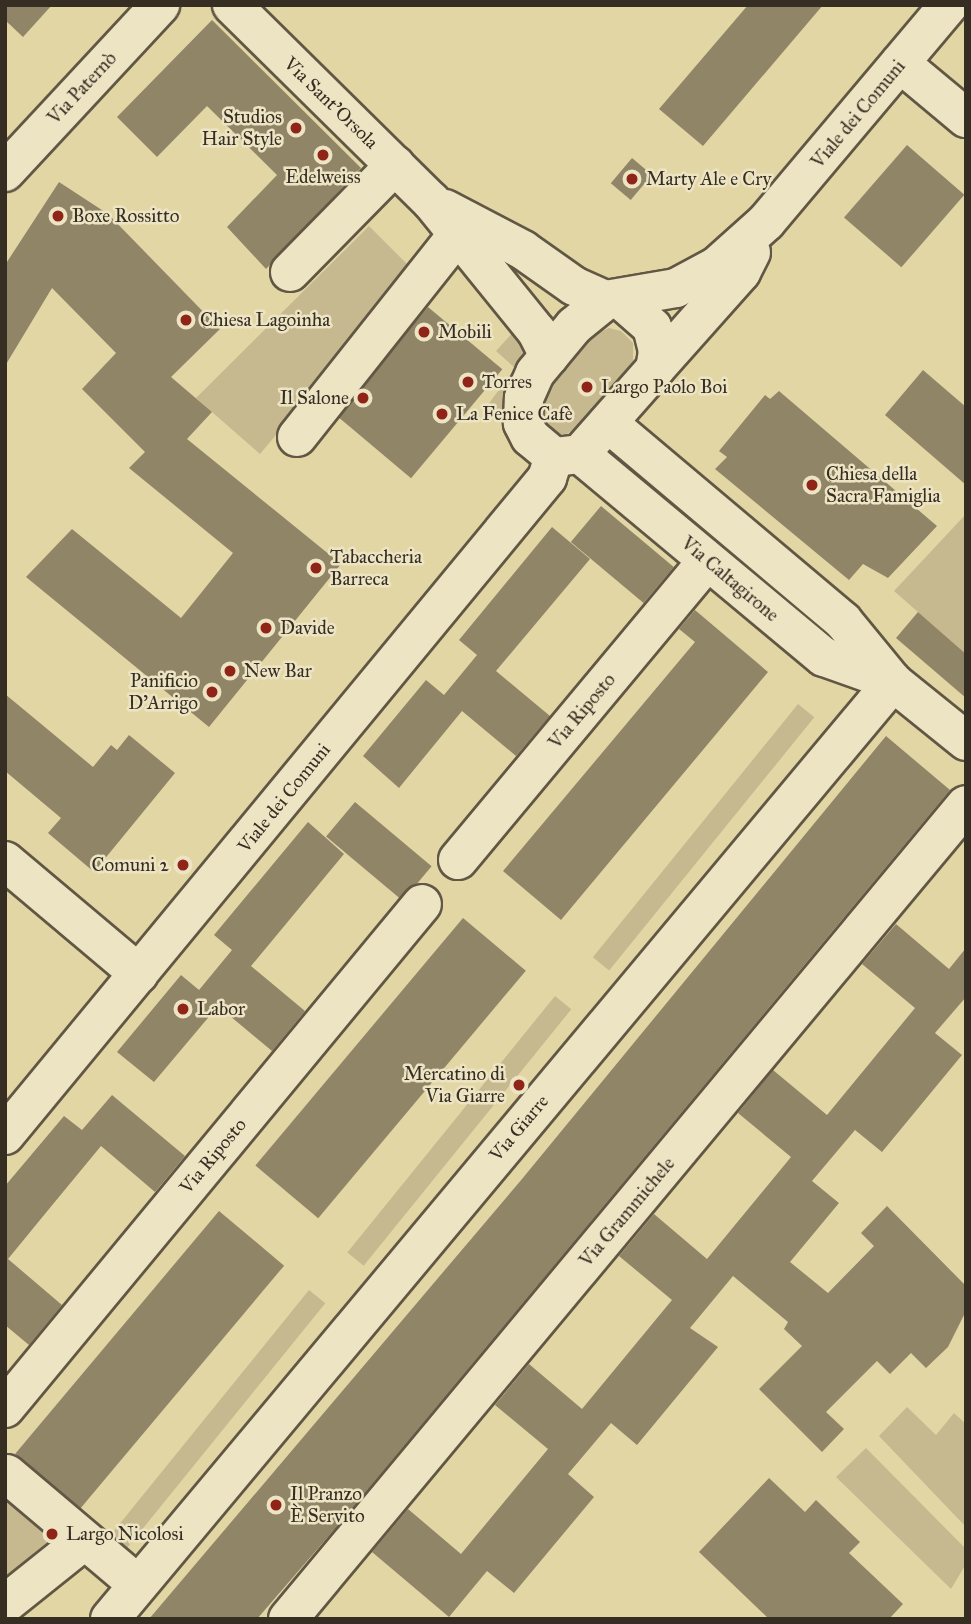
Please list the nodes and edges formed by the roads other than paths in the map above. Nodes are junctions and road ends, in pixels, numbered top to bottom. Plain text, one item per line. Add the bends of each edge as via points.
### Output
1 (160, 5) edge
2 (232, 5) edge
3 (948, 5) edge
4 (900, 63) junction
5 (966, 118) edge
6 (395, 165) junction
7 (5, 172) edge
8 (766, 222) junction
9 (463, 228) junction
10 (290, 272) dead end
11 (613, 299) junction
12 (549, 356) junction
13 (655, 369) junction
14 (608, 423) junction
15 (297, 437) dead end
16 (567, 456) junction
17 (707, 561) junction
18 (893, 681) junction
19 (966, 741) edge
20 (966, 805) edge
21 (458, 860) dead end
22 (5, 861) edge
23 (422, 904) dead end
24 (139, 974) junction
25 (5, 1135) edge
26 (5, 1408) edge
27 (7, 1474) dead end
28 (85, 1540) junction
29 (141, 1579) junction
30 (5, 1604) edge
31 (5, 1609) edge
32 (17, 1619) edge
33 (110, 1619) edge
34 (288, 1619) edge

1 - 7 street, Via Paternò
2 - 6 street, Via Sant'Orsola
3 - 4 street, Viale dei Comuni
4 - 5 street
4 - 8 street, Viale dei Comuni
6 - 9 street, Via Sant'Orsola
6 - 10 street
8 - 11 street via 717,266 676,288
8 - 13 street, Viale dei Comuni via 741,272
9 - 11 street via 523,250 574,286
9 - 12 street, Via Sant'Orsola
9 - 15 street
11 - 12 street, Via Caltagirone via 574,326
11 - 13 street via 652,327 658,351
12 - 16 street, Via Caltagirone via 524,398 523,423 530,438
13 - 14 street, Viale dei Comuni
14 - 16 street, Viale dei Comuni
14 - 18 street, Via Caltagirone via 843,621
16 - 17 street, Via Caltagirone
16 - 24 street, Viale dei Comuni
17 - 18 street, Via Caltagirone via 824,657
17 - 21 street, Via Riposto
18 - 19 street, Via Caltagirone
18 - 29 street, Via Giarre
20 - 34 street, Via Grammichele
22 - 24 street
23 - 26 street, Via Riposto
24 - 25 street, Viale dei Comuni
27 - 28 street
28 - 29 street
28 - 30 street
29 - 33 street, Via Giarre
31 - 32 street

